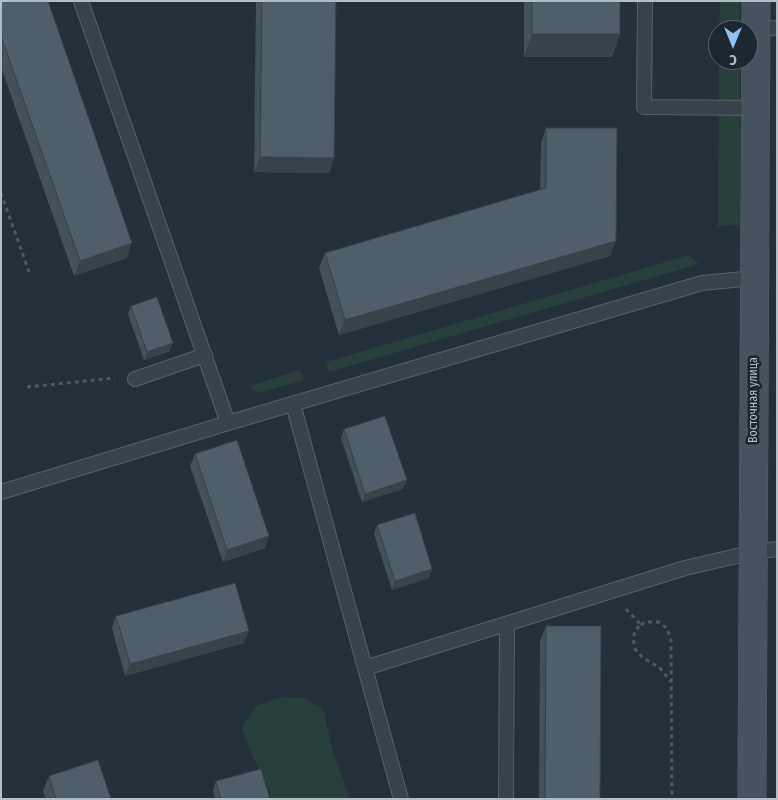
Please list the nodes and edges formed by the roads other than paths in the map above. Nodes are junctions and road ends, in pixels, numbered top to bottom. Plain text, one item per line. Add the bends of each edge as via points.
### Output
1 (81, 1) edge
2 (645, 1) edge
3 (756, 1) edge
4 (766, 28) edge
5 (755, 108) junction
6 (754, 278) junction
7 (204, 355) junction
8 (135, 379) road end
9 (293, 404) junction
10 (228, 423) junction
11 (1, 492) edge
12 (765, 551) edge
13 (507, 624) junction
14 (365, 668) junction
15 (401, 799) edge
16 (506, 799) edge
17 (752, 799) edge

1 - 7 lane
2 - 5 lane via 644,107
3 - 4 main road, Восточная улица
4 - 5 main road, Восточная улица
5 - 6 main road, Восточная улица
6 - 9 lane via 702,283
6 - 12 main road, Восточная улица
7 - 8 lane
7 - 10 lane
9 - 10 lane
9 - 14 lane
10 - 11 lane
12 - 13 lane via 685,568
12 - 17 main road, Восточная улица
13 - 14 lane
13 - 16 lane
14 - 15 lane

